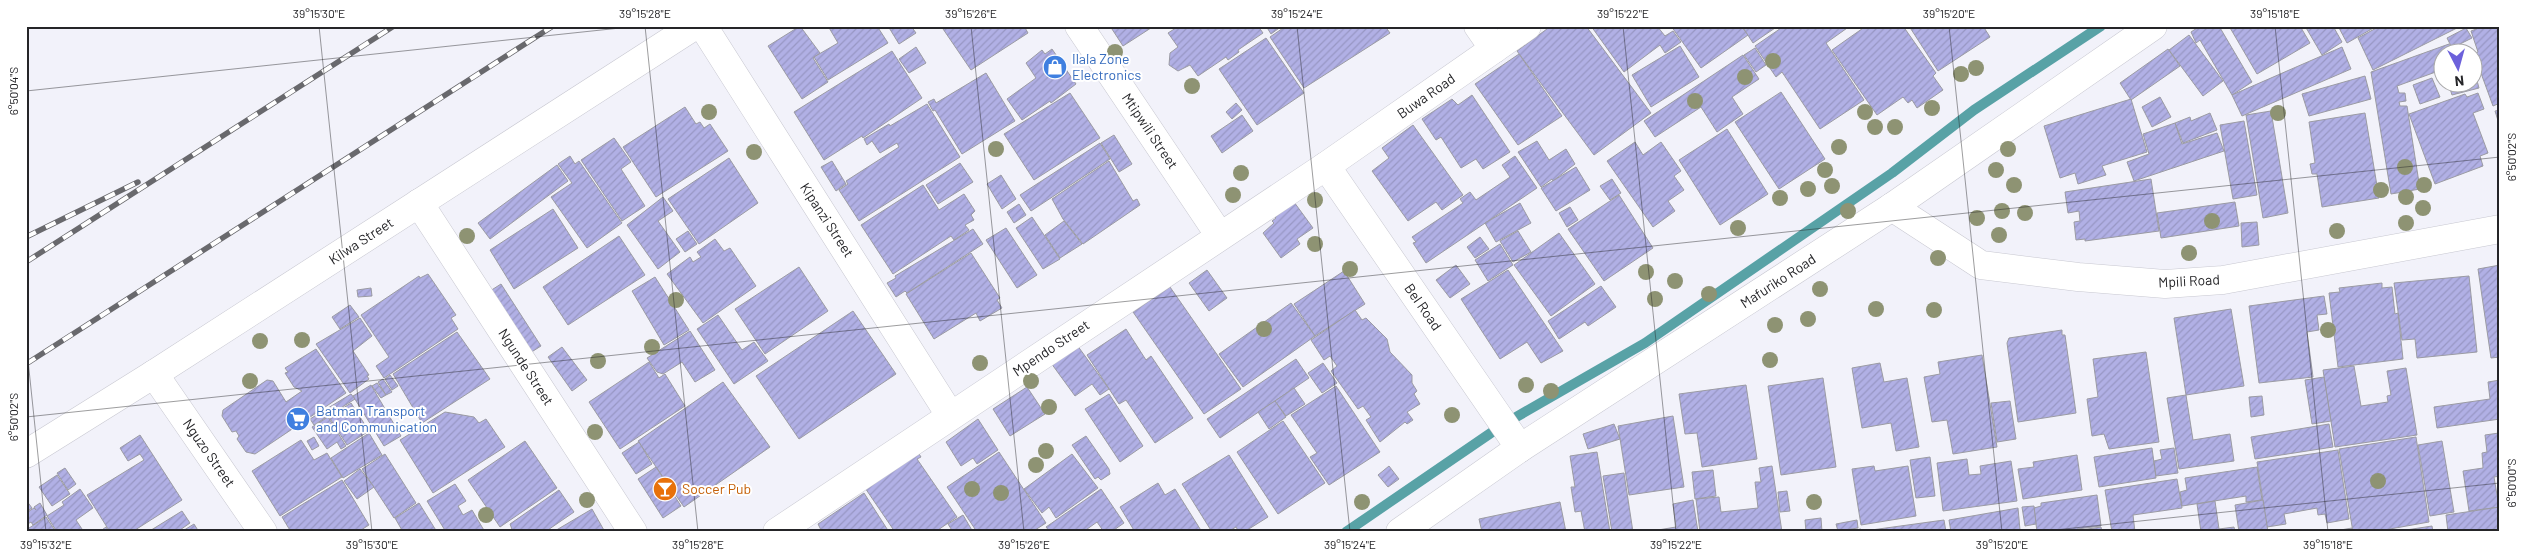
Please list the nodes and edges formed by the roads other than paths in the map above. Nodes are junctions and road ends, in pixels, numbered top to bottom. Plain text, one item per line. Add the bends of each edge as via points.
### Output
1 (694, 26) edge
2 (703, 26) edge
3 (1079, 26) edge
4 (1478, 26) edge
5 (1527, 26) edge
6 (2153, 26) edge
7 (1494, 49) junction
8 (1326, 166) junction
9 (419, 203) junction
10 (1892, 207) junction
11 (2500, 229) edge
12 (1220, 236) junction
13 (154, 374) junction
14 (950, 415) junction
15 (1520, 448) junction
16 (26, 454) edge
17 (263, 532) edge
18 (633, 532) edge
19 (776, 532) edge
20 (1400, 532) edge

1 - 9 street, Kilwa Street
2 - 14 street, Kipanzi Street
3 - 12 street, Mtipwili Street
4 - 7 street
5 - 7 street, Buwa Road
6 - 10 street, Mafuriko Road
7 - 8 street, Buwa Road
8 - 12 street, Mpendo Street
8 - 15 street, Bel Road
9 - 13 street, Kilwa Street
9 - 18 street, Ngunde Street
10 - 11 street, Mpili Road via 1981,265 2165,284 2222,280
10 - 15 street, Mafuriko Road
12 - 14 street, Mpendo Street
13 - 16 street, Kilwa Street
13 - 17 street, Nguzo Street
14 - 19 street, Mpendo Street
15 - 20 street, Mafuriko Road

